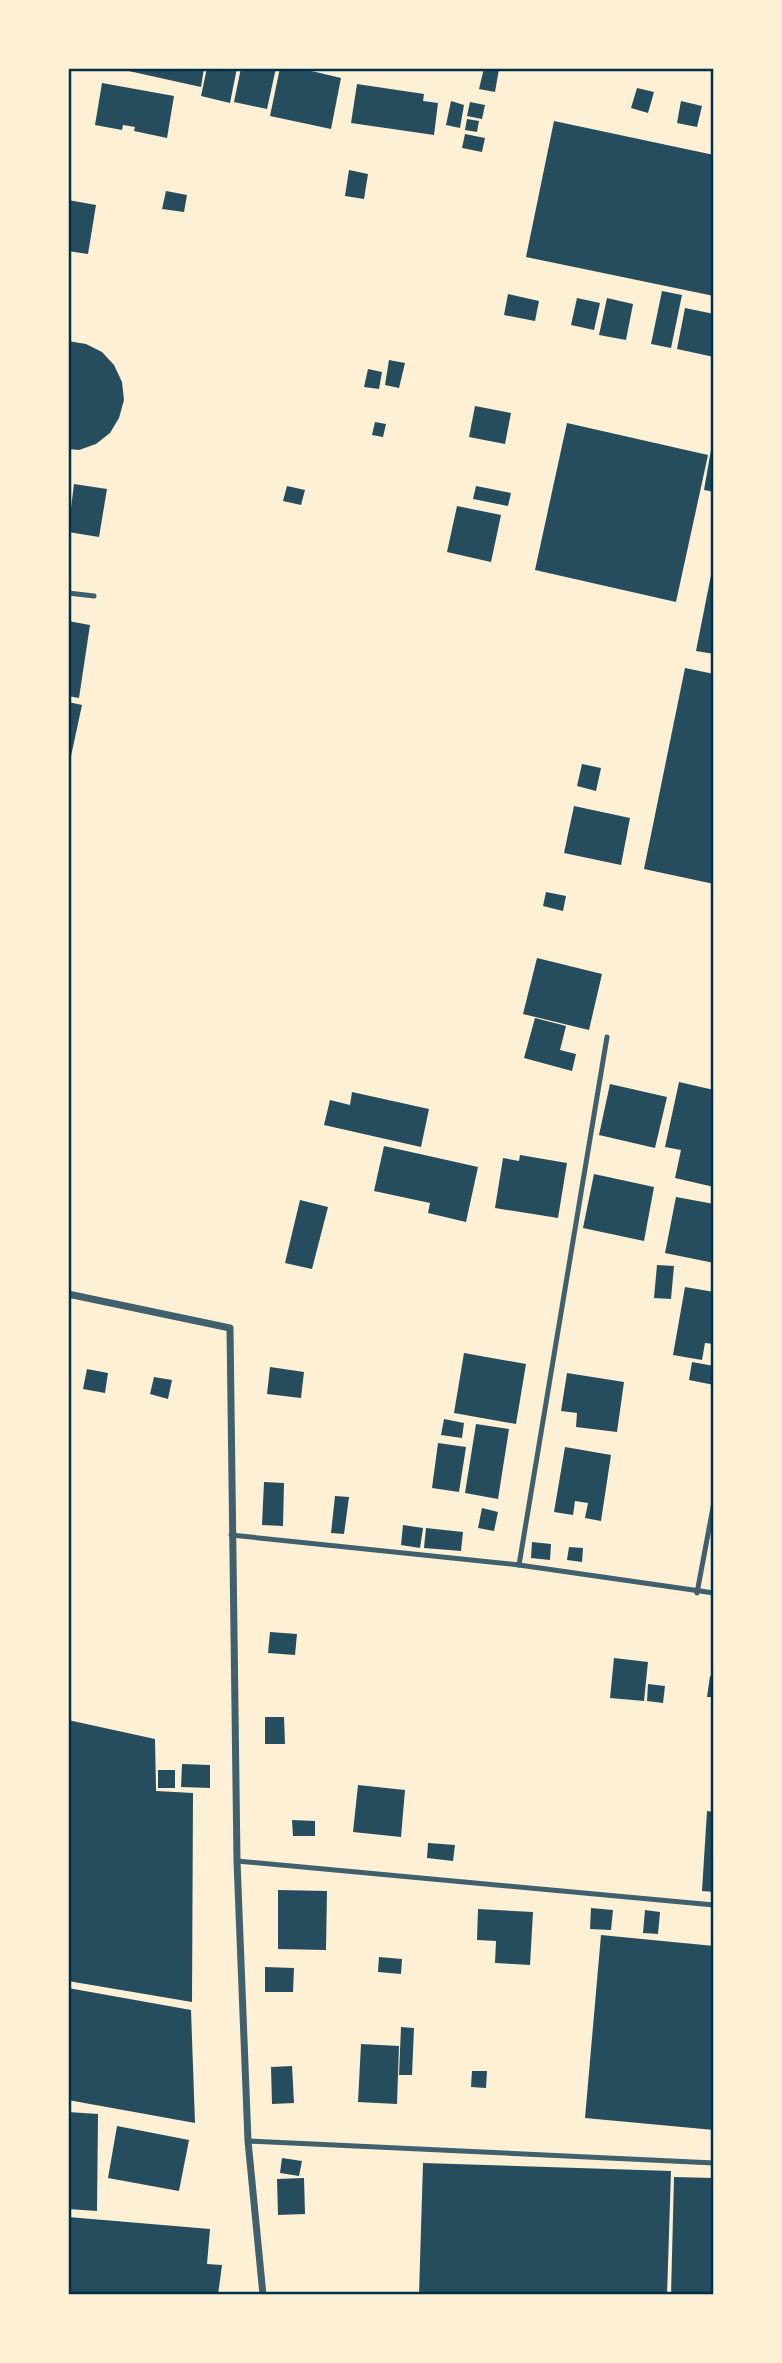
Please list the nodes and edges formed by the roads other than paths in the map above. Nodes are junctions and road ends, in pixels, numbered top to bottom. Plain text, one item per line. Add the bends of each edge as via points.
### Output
1 (68, 593) edge
2 (94, 596) dead end
3 (607, 1037) dead end
4 (68, 1294) edge
5 (714, 1502) edge
6 (231, 1535) junction
7 (519, 1565) junction
8 (697, 1592) junction
9 (714, 1593) edge
10 (237, 1861) junction
11 (714, 1905) edge
12 (248, 2141) junction
13 (714, 2163) edge
14 (263, 2295) edge

1 - 2 lane
3 - 7 lane
4 - 6 street via 230,1328
5 - 8 lane
6 - 7 lane
6 - 10 street
7 - 8 lane
8 - 9 lane
10 - 11 lane
10 - 12 street
12 - 13 lane
12 - 14 street

